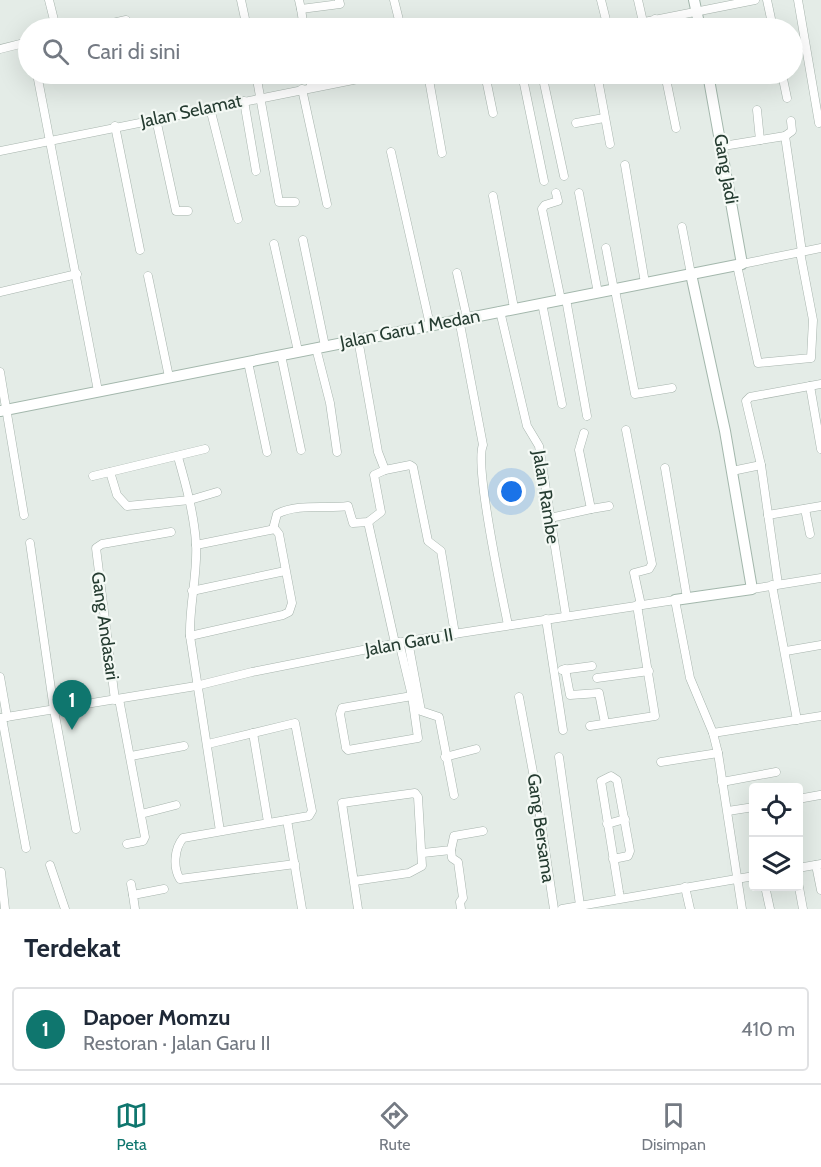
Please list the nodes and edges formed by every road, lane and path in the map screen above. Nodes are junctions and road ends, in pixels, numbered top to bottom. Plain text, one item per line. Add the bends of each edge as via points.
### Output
1 (49, 0) edge
2 (241, 0) edge
3 (299, 0) edge
4 (339, 0) edge
5 (394, 0) edge
6 (601, 0) edge
7 (638, 0) edge
8 (755, 0) edge
9 (768, 0) edge
10 (798, 0) edge
11 (695, 6) edge
12 (302, 9) junction
13 (54, 18) edge
14 (245, 18) edge
15 (303, 18) edge
16 (398, 18) edge
17 (606, 18) edge
18 (642, 18) edge
19 (658, 18) edge
20 (771, 18) edge
21 (801, 18) edge
22 (803, 29) edge
23 (18, 44) edge
24 (0, 48) edge
25 (39, 84) edge
26 (258, 84) edge
27 (311, 84) edge
28 (328, 84) edge
29 (430, 84) edge
30 (487, 84) edge
31 (524, 84) edge
32 (544, 84) edge
33 (599, 84) edge
34 (667, 84) edge
35 (710, 84) edge
36 (784, 84) edge
37 (311, 87) junction
38 (302, 89) junction
39 (261, 96) junction
40 (787, 98) dead end
41 (244, 101) junction
42 (210, 108) junction
43 (757, 110) dead end
44 (493, 113) dead end
45 (604, 118) junction
46 (156, 119) junction
47 (791, 121) dead end
48 (576, 123) dead end
49 (819, 123) dead end
50 (115, 126) junction
51 (676, 128) dead end
52 (785, 136) junction
53 (51, 138) junction
54 (760, 140) junction
55 (610, 144) dead end
56 (723, 146) junction
57 (0, 151) edge
58 (391, 152) dead end
59 (442, 153) dead end
60 (625, 165) dead end
61 (256, 171) dead end
62 (564, 176) dead end
63 (544, 181) dead end
64 (556, 193) dead end
65 (579, 193) dead end
66 (494, 196) dead end
67 (295, 202) dead end
68 (327, 204) dead end
69 (188, 211) dead end
70 (238, 219) dead end
71 (682, 227) dead end
72 (303, 240) dead end
73 (274, 244) dead end
74 (606, 248) dead end
75 (821, 248) edge
76 (140, 250) dead end
77 (801, 252) junction
78 (740, 265) junction
79 (457, 273) dead end
80 (77, 274) junction
81 (691, 274) junction
82 (148, 276) dead end
83 (645, 283) junction
84 (614, 290) junction
85 (0, 291) edge
86 (598, 293) junction
87 (563, 299) junction
88 (542, 303) junction
89 (514, 308) junction
90 (500, 311) junction
91 (463, 318) junction
92 (430, 325) junction
93 (358, 339) junction
94 (320, 347) junction
95 (298, 351) junction
96 (280, 355) junction
97 (248, 362) junction
98 (0, 372) edge
99 (169, 376) junction
100 (821, 384) edge
101 (810, 386) junction
102 (672, 388) dead end
103 (98, 391) junction
104 (562, 404) dead end
105 (4, 410) edge
106 (586, 416) dead end
107 (626, 430) dead end
108 (584, 433) dead end
109 (204, 449) dead end
110 (821, 449) edge
111 (301, 450) dead end
112 (267, 452) dead end
113 (337, 452) dead end
114 (178, 457) junction
115 (761, 465) junction
116 (665, 468) dead end
117 (385, 470) junction
118 (732, 471) junction
119 (110, 472) junction
120 (93, 476) dead end
121 (217, 492) dead end
122 (190, 500) junction
123 (609, 506) dead end
124 (821, 506) edge
125 (591, 509) junction
126 (805, 509) junction
127 (24, 515) dead end
128 (768, 515) junction
129 (550, 518) junction
130 (368, 522) junction
131 (273, 529) junction
132 (171, 532) dead end
133 (810, 534) dead end
134 (30, 543) dead end
135 (196, 545) junction
136 (285, 571) junction
137 (821, 578) edge
138 (775, 585) junction
139 (752, 589) junction
140 (192, 591) junction
141 (687, 598) junction
142 (675, 600) junction
143 (639, 605) junction
144 (566, 616) junction
145 (546, 619) junction
146 (508, 625) junction
147 (455, 634) junction
148 (190, 636) junction
149 (400, 642) junction
150 (821, 645) edge
151 (786, 651) junction
152 (592, 666) dead end
153 (565, 669) junction
154 (554, 670) dead end
155 (648, 671) junction
156 (0, 676) edge
157 (597, 678) dead end
158 (196, 686) junction
159 (412, 696) junction
160 (519, 697) dead end
161 (117, 700) junction
162 (54, 710) junction
163 (821, 716) edge
164 (3, 718) edge
165 (797, 720) junction
166 (605, 723) junction
167 (590, 726) dead end
168 (563, 730) dead end
169 (253, 733) junction
170 (713, 733) junction
171 (208, 744) junction
172 (184, 746) dead end
173 (476, 749) dead end
174 (718, 753) junction
175 (130, 756) junction
176 (446, 757) junction
177 (559, 757) dead end
178 (661, 762) dead end
179 (777, 772) dead end
180 (722, 782) junction
181 (454, 795) dead end
182 (820, 795) edge
183 (803, 798) edge
184 (176, 805) dead end
185 (749, 808) edge
186 (728, 811) junction
187 (141, 814) junction
188 (625, 819) junction
189 (287, 820) junction
190 (268, 822) junction
191 (607, 824) junction
192 (76, 829) dead end
193 (220, 831) junction
194 (483, 831) dead end
195 (127, 844) dead end
196 (26, 848) dead end
197 (451, 850) junction
198 (423, 853) junction
199 (613, 859) junction
200 (295, 864) junction
201 (50, 865) dead end
202 (819, 865) edge
203 (803, 867) edge
204 (1, 872) edge
205 (749, 877) edge
206 (735, 879) junction
207 (354, 881) junction
208 (131, 884) dead end
209 (686, 887) junction
210 (164, 889) dead end
211 (821, 890) edge
212 (766, 891) edge
213 (800, 891) edge
214 (133, 896) junction
215 (620, 897) junction
216 (580, 905) junction
217 (571, 908) edge
218 (5, 909) edge
219 (65, 909) edge
220 (135, 909) edge
221 (302, 909) edge
222 (358, 909) edge
223 (461, 909) edge
224 (554, 909) edge
225 (562, 909) edge
226 (690, 909) edge
227 (742, 909) edge
228 (770, 909) edge
229 (803, 909) edge

1 - 13 street
2 - 14 street
3 - 12 street
4 - 12 street via 340,4
5 - 16 street
6 - 17 street
7 - 18 street
8 - 11 street
9 - 20 street
10 - 21 street
11 - 19 street
12 - 15 street
22 - 49 street
23 - 24 street
25 - 53 street
26 - 39 street
27 - 37 street
28 - 37 street, Jalan Selamat
29 - 59 street
30 - 44 street
31 - 63 street
32 - 62 street
33 - 45 street
34 - 51 street
35 - 56 street, Gang Jadi
36 - 40 street
37 - 38 street, Jalan Selamat
38 - 39 street, Jalan Selamat
38 - 68 street
39 - 41 street, Jalan Selamat
39 - 67 street via 279,202
41 - 42 street, Jalan Selamat
41 - 61 street
42 - 46 street, Jalan Selamat
42 - 70 street
43 - 54 street
45 - 48 street
45 - 55 street
46 - 50 street, Jalan Selamat
46 - 69 street via 176,211
47 - 52 street via 792,131
50 - 53 street, Jalan Selamat
50 - 76 street
52 - 54 street
52 - 77 street
53 - 57 street, Jalan Selamat
53 - 80 street
54 - 56 street
56 - 78 street, Gang Jadi
58 - 92 street
60 - 83 street
64 - 87 street via 558,201 542,209
65 - 86 street
66 - 89 street
71 - 81 street
72 - 94 street
73 - 95 street
74 - 84 street
75 - 77 street, Jalan Garu 1 Medan
77 - 78 street, Jalan Garu 1 Medan
77 - 78 street via 813,320 811,358 758,363
78 - 81 street, Jalan Garu 1 Medan
79 - 91 street
80 - 85 street
80 - 103 street
81 - 83 street, Jalan Garu 1 Medan
81 - 118 street
82 - 99 street
83 - 84 street, Jalan Garu 1 Medan
84 - 86 street, Jalan Garu 1 Medan
84 - 102 street via 636,394
86 - 87 street, Jalan Garu 1 Medan
87 - 88 street, Jalan Garu 1 Medan
87 - 106 street
88 - 89 street, Jalan Garu 1 Medan
88 - 104 street
89 - 90 street, Jalan Garu 1 Medan
90 - 91 street, Jalan Garu 1 Medan
90 - 129 street, Jalan Rambe via 527,426 539,446
91 - 92 street, Jalan Garu 1 Medan
91 - 146 street via 483,445 479,452 484,489
92 - 93 street, Jalan Garu 1 Medan
93 - 94 street, Jalan Garu 1 Medan
93 - 117 street via 378,453
94 - 95 street, Jalan Garu 1 Medan
94 - 113 street
95 - 96 street, Jalan Garu 1 Medan
96 - 97 street, Jalan Garu 1 Medan
96 - 111 street
97 - 99 street, Jalan Garu 1 Medan
97 - 112 street
98 - 105 street
99 - 103 street, Jalan Garu 1 Medan
100 - 101 street
101 - 110 street
101 - 115 street via 746,401
103 - 105 street, Jalan Garu 1 Medan
105 - 127 street
107 - 143 street via 652,564 649,569 634,573
108 - 125 street via 579,450
109 - 114 street
114 - 119 street
114 - 122 street
115 - 118 street
115 - 128 street
116 - 141 street
117 - 130 street via 374,476 381,512
117 - 147 street via 413,467 428,541 441,551
118 - 139 street
119 - 120 street
119 - 122 street via 117,495 127,506
121 - 122 street
122 - 135 street
123 - 125 street
124 - 126 street
125 - 129 street
126 - 128 street
126 - 133 street
128 - 138 street
129 - 144 street, Jalan Rambe
130 - 131 street via 352,523 348,506 309,507 277,514
130 - 149 street
131 - 135 street
131 - 136 street via 278,532
132 - 161 street, Gang Andasari via 96,548
134 - 162 street
135 - 140 street
136 - 140 street
136 - 148 street via 292,603 289,612
137 - 138 street, Jalan Garu II
138 - 139 street, Jalan Garu II
138 - 151 street
139 - 141 street, Jalan Garu II
140 - 148 street
141 - 142 street, Jalan Garu II
142 - 143 street, Jalan Garu II
142 - 170 street via 690,678
143 - 144 street, Jalan Garu II
143 - 155 street
144 - 145 street, Jalan Garu II
145 - 146 street, Jalan Garu II
145 - 168 street
146 - 147 street, Jalan Garu II
147 - 149 street, Jalan Garu II
148 - 158 street
149 - 158 street, Jalan Garu II
149 - 159 street
149 - 176 street via 421,711 439,717
150 - 151 street
151 - 165 street
152 - 153 street
153 - 154 street
153 - 166 street via 570,695 599,693
155 - 157 street
155 - 166 street via 655,716
156 - 164 street
158 - 161 street, Jalan Garu II
158 - 171 street
159 - 159 street via 417,739 346,748 342,708
160 - 224 street, Gang Bersama
161 - 162 street, Jalan Garu II
161 - 175 street, Gang Andasari
162 - 164 street, Jalan Garu II
162 - 192 street
163 - 165 street
164 - 196 street
165 - 170 street
166 - 167 street
169 - 171 street
169 - 189 street via 296,724 312,811 309,816
169 - 190 street
170 - 174 street
171 - 193 street
172 - 175 street
173 - 176 street
174 - 178 street
174 - 180 street
175 - 187 street, Gang Andasari
176 - 181 street
177 - 216 street
179 - 180 street
180 - 186 street
182 - 183 street
184 - 187 street
185 - 186 street
186 - 206 street
187 - 195 street, Gang Andasari via 145,839
188 - 191 street
188 - 191 street via 617,780 611,776 601,781
188 - 199 street via 630,851 628,856
189 - 190 street
189 - 200 street
190 - 193 street
191 - 199 street
193 - 200 street via 187,837 179,843 175,868 180,879
194 - 197 street via 454,836
197 - 198 street
197 - 223 street via 452,858 458,862
198 - 207 street via 418,869
198 - 207 street via 415,793 344,802 341,806
199 - 215 street
200 - 221 street
201 - 219 street
202 - 203 street
202 - 211 street
204 - 218 street
205 - 206 street
206 - 209 street
206 - 227 street
207 - 222 street
208 - 214 street
209 - 215 street
209 - 226 street
210 - 214 street
212 - 228 street
213 - 229 street
214 - 220 street
215 - 216 street
216 - 217 street
217 - 225 street

